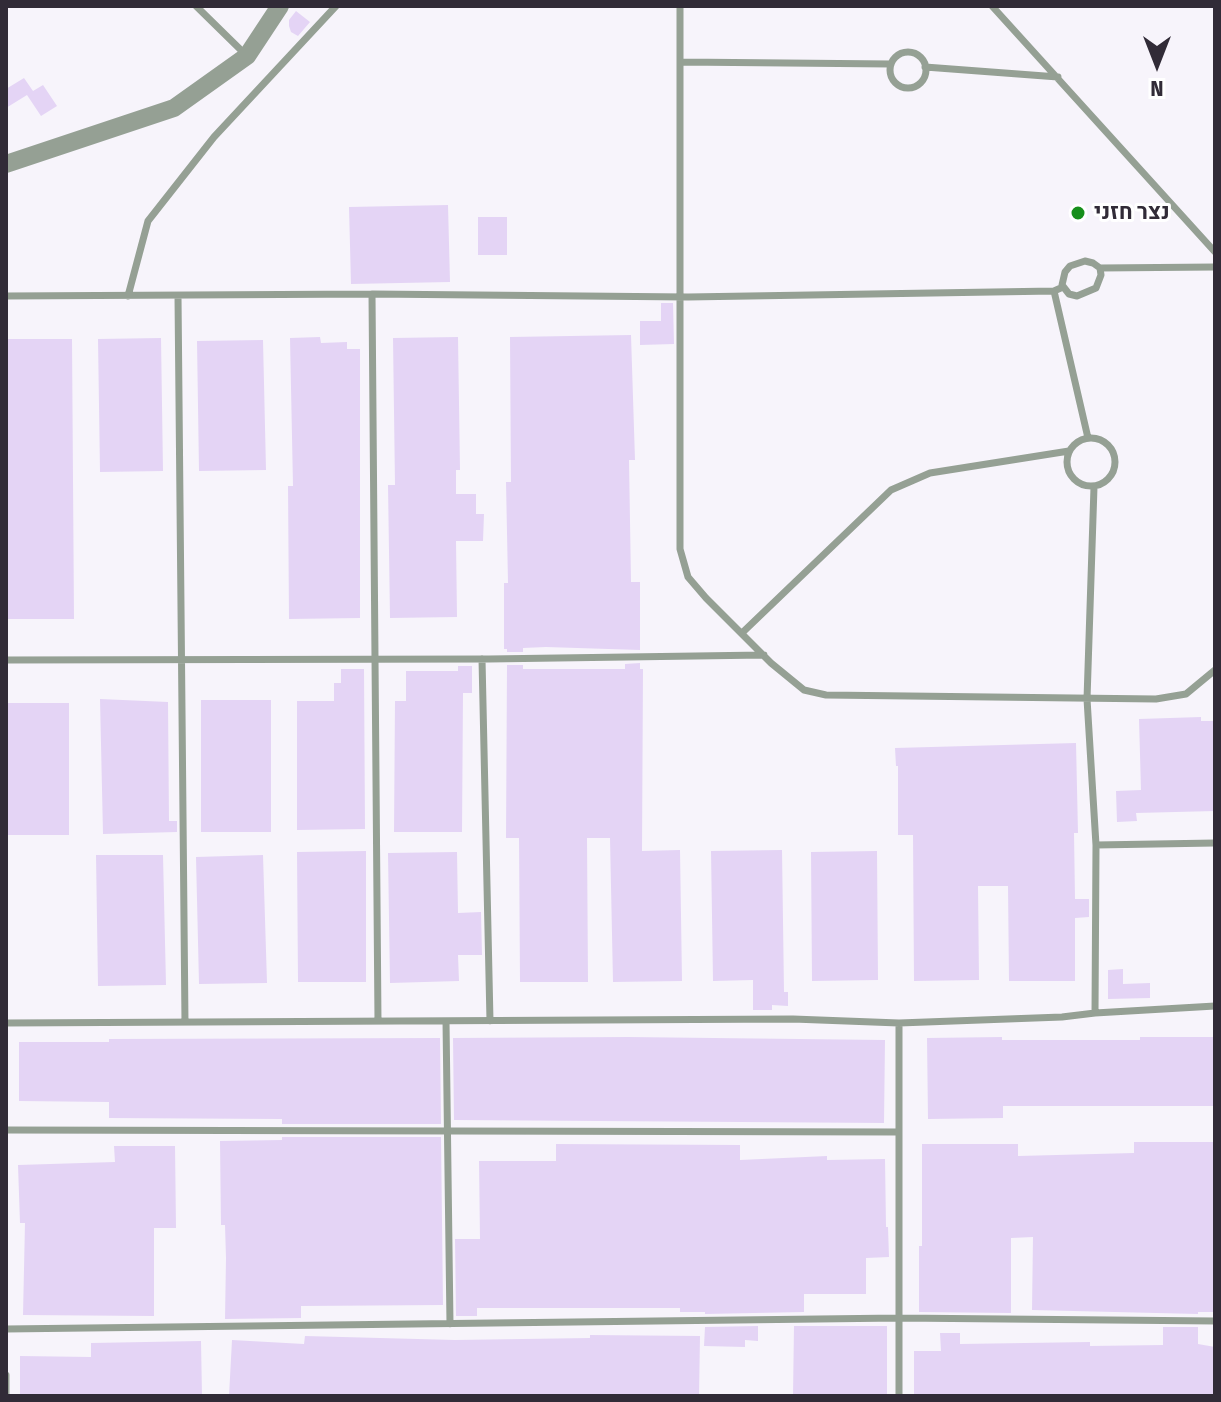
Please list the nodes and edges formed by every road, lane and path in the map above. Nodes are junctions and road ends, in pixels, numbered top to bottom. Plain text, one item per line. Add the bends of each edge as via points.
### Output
1 (196, 6) edge
2 (280, 6) edge
3 (336, 6) edge
4 (680, 6) edge
5 (992, 6) edge
6 (247, 56) junction
7 (681, 62) junction
8 (891, 64) junction
9 (925, 67) junction
10 (1058, 77) junction
11 (6, 164) edge
12 (1215, 252) edge
13 (1215, 267) edge
14 (1100, 268) junction
15 (1063, 287) junction
16 (1054, 291) junction
17 (372, 294) junction
18 (6, 296) edge
19 (128, 296) junction
20 (178, 296) junction
21 (678, 297) junction
22 (1088, 438) junction
23 (1069, 451) junction
24 (1094, 487) junction
25 (743, 632) junction
26 (764, 655) junction
27 (375, 659) junction
28 (482, 659) junction
29 (6, 660) edge
30 (181, 660) junction
31 (1215, 670) edge
32 (1087, 699) junction
33 (1215, 843) edge
34 (1096, 845) junction
35 (1215, 1006) edge
36 (1095, 1013) junction
37 (378, 1021) junction
38 (446, 1021) junction
39 (490, 1021) junction
40 (185, 1022) junction
41 (6, 1023) edge
42 (899, 1023) junction
43 (6, 1130) edge
44 (449, 1131) junction
45 (899, 1132) junction
46 (899, 1318) junction
47 (1215, 1321) edge
48 (450, 1324) junction
49 (6, 1329) edge
50 (6, 1375) edge
51 (6, 1396) edge
52 (899, 1396) edge

1 - 6 lane
2 - 6 street
3 - 19 lane via 214,137 148,221
4 - 7 lane
5 - 10 lane
6 - 11 street via 174,108
7 - 8 lane
7 - 21 lane
8 - 9 lane via 897,56 912,53
8 - 9 lane via 891,77 903,88 918,85
9 - 10 lane
10 - 12 lane
13 - 14 lane
14 - 15 lane via 1085,261 1070,266
14 - 15 lane via 1096,288 1088,293 1073,296
15 - 16 lane
16 - 21 lane
16 - 22 lane
17 - 20 lane
17 - 21 lane
17 - 27 lane
18 - 19 lane
19 - 20 lane
20 - 30 lane
21 - 25 lane via 680,549 688,577
22 - 23 lane
22 - 24 lane via 1104,441 1115,458 1111,477
23 - 24 lane via 1068,472 1083,486
23 - 25 lane via 930,473 891,490
24 - 32 lane
25 - 26 lane
26 - 28 lane
26 - 32 lane via 804,690 826,695
27 - 28 lane
27 - 30 lane
27 - 37 lane
28 - 39 lane
29 - 30 lane
30 - 40 lane
31 - 32 lane via 1186,694
32 - 34 lane
33 - 34 lane
34 - 36 lane
35 - 36 lane
36 - 42 lane
37 - 38 lane
37 - 40 lane
38 - 39 lane
38 - 44 lane
39 - 42 lane
40 - 41 lane
42 - 45 lane
43 - 44 lane
44 - 45 lane
44 - 48 lane
45 - 46 lane
46 - 47 lane
46 - 48 lane
46 - 52 lane
48 - 49 lane
50 - 51 lane

